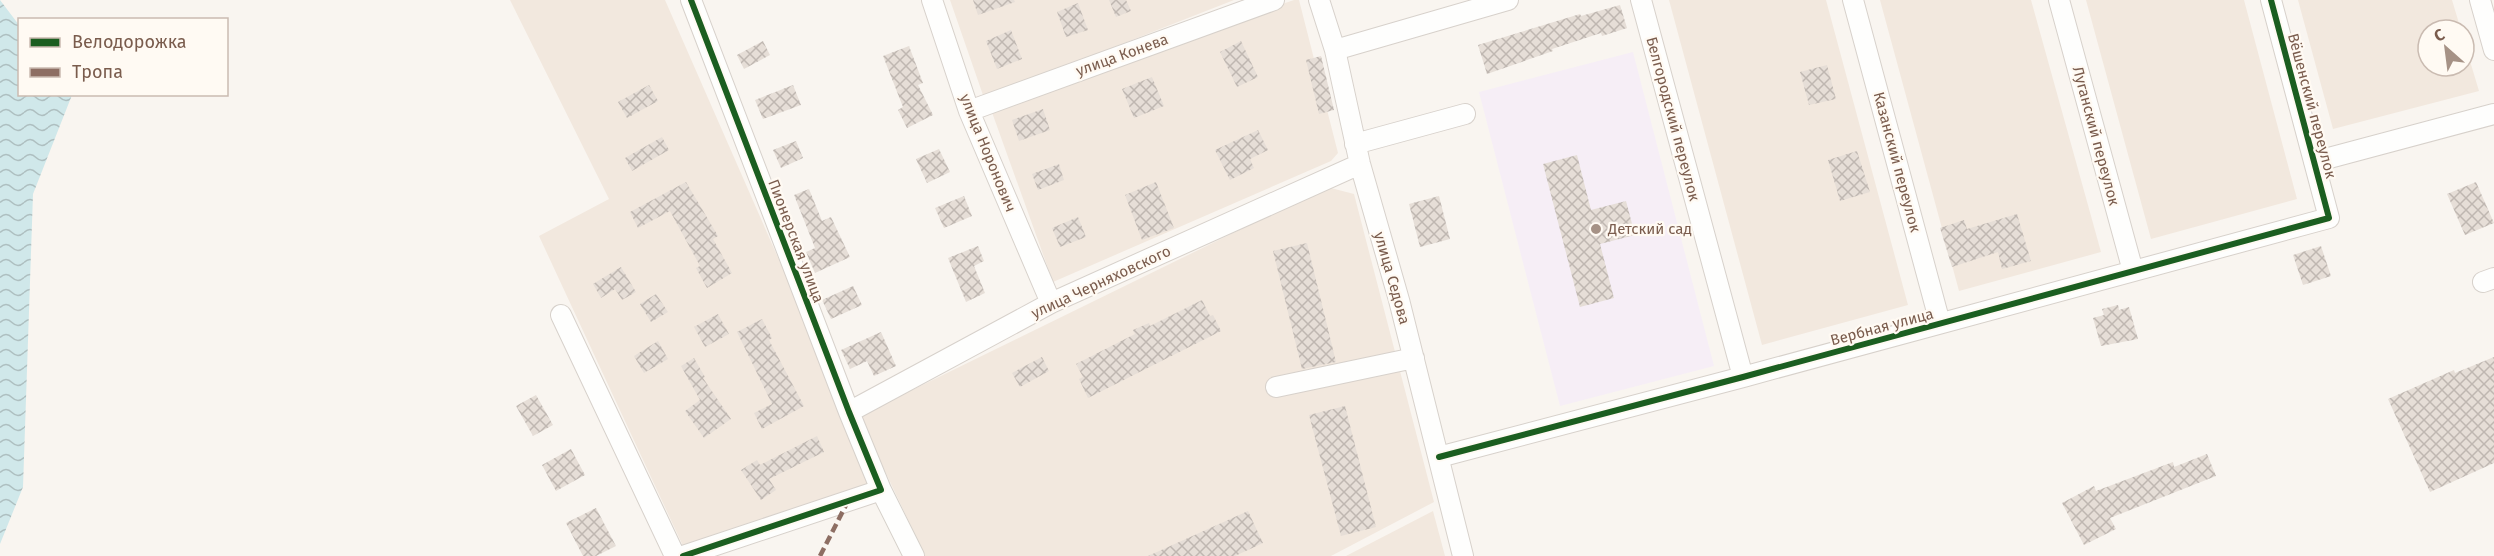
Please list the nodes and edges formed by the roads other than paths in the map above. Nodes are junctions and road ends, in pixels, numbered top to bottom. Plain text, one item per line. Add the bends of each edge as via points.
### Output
1 (691, 0) edge
2 (932, 0) edge
3 (1274, 0) edge
4 (1320, 0) edge
5 (1508, 0) edge
6 (1641, 0) edge
7 (1853, 0) edge
8 (2059, 0) edge
9 (2271, 0) edge
10 (2480, 0) edge
11 (1335, 50) junction
12 (2494, 50) edge
13 (969, 111) junction
14 (1465, 114) dead end
15 (2494, 114) edge
16 (1355, 144) junction
17 (2314, 162) junction
18 (1360, 164) junction
19 (2329, 218) joint
20 (2133, 271) junction
21 (1051, 303) junction
22 (561, 315) dead end
23 (1940, 323) junction
24 (1414, 358) junction
25 (1743, 377) junction
26 (1276, 387) dead end
27 (849, 412) junction
28 (1439, 457) junction
29 (881, 490) junction
30 (675, 556) edge
31 (683, 556) edge
32 (914, 556) edge
33 (1463, 556) edge

1 - 27 street, Пионерская улица
2 - 13 street, улица Норонович
3 - 13 street, улица Конева
4 - 11 street, улица Седова
5 - 11 street
6 - 25 street, Белгородский переулок
7 - 23 street, Казанский переулок
8 - 20 street, Луганский переулок
9 - 17 street, Вёшенский переулок
10 - 12 street
11 - 16 street, улица Седова
13 - 21 street, улица Норонович
14 - 16 street
15 - 17 street
16 - 18 street, улица Седова
17 - 19 street, Вёшенский переулок
18 - 21 street, улица Черняховского
18 - 24 street, улица Седова
19 - 20 street, Вербная улица
20 - 23 street, Вербная улица
21 - 27 street, улица Черняховского
22 - 30 street
23 - 25 street, Вербная улица
24 - 26 street
24 - 28 street, улица Седова
25 - 28 street, Вербная улица
27 - 29 street, Пионерская улица
28 - 33 street, улица Седова
29 - 31 street
29 - 32 street, Пионерская улица

